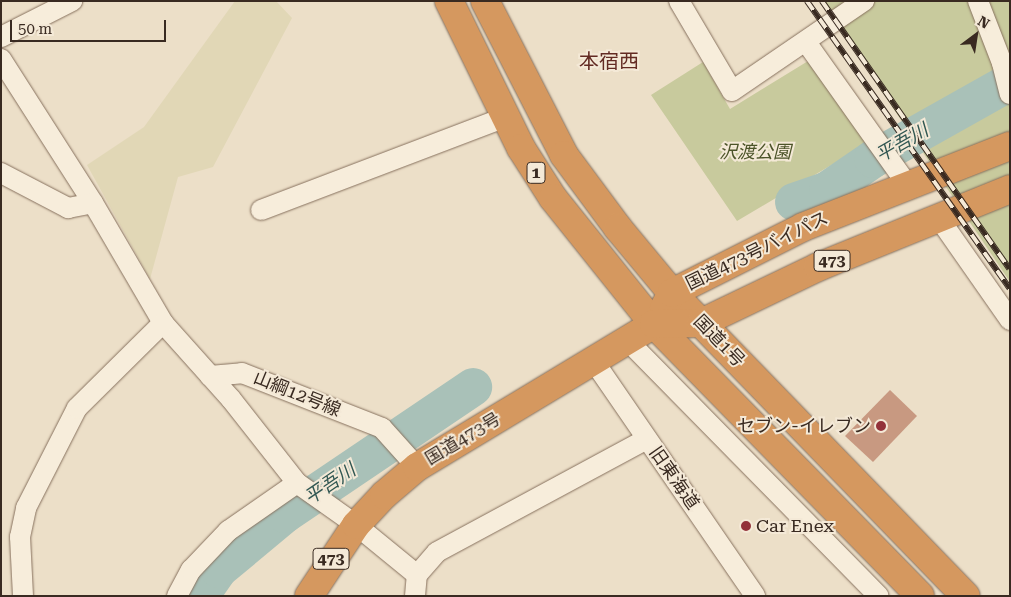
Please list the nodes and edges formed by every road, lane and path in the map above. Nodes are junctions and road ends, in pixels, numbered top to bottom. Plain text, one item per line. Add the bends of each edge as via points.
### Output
1 (72, 1) edge
2 (450, 1) edge
3 (485, 1) edge
4 (679, 1) edge
5 (864, 1) edge
6 (978, 1) edge
7 (1, 37) edge
8 (806, 42) junction
9 (1, 59) edge
10 (1010, 94) edge
11 (506, 118) junction
12 (1010, 146) edge
13 (1, 173) edge
14 (903, 179) junction
15 (1010, 189) edge
16 (93, 203) junction
17 (261, 210) dead end
18 (938, 217) junction
19 (672, 293) junction
20 (1010, 320) edge
21 (163, 323) junction
22 (701, 323) junction
23 (654, 324) junction
24 (627, 340) junction
25 (593, 360) junction
26 (210, 376) junction
27 (758, 431) junction
28 (647, 439) junction
29 (417, 467) junction
30 (759, 474) junction
31 (297, 483) junction
32 (356, 525) junction
33 (417, 575) junction
34 (23, 596) edge
35 (177, 596) edge
36 (309, 596) edge
37 (415, 596) edge
38 (755, 596) edge
39 (879, 596) edge
40 (920, 596) edge
41 (966, 596) edge

1 - 7 street
2 - 11 highway, 国道1号 / 1
3 - 19 highway, 国道1号 / 1 via 564,155
4 - 8 street via 732,91
5 - 8 street
6 - 10 street via 1002,63
8 - 14 street
9 - 16 street
11 - 17 street
11 - 23 highway, 国道1号 / 1 via 553,198
12 - 14 highway, 国道473号バイパス / 473
13 - 16 street via 68,208
14 - 19 highway, 国道473号バイパス / 473
15 - 18 highway, 473
16 - 21 street
18 - 20 street
18 - 22 highway, 473 via 818,267
19 - 22 highway, 国道1号 / 1
19 - 23 highway, 国道473号バイパス / 473
21 - 26 street
21 - 34 street via 77,408 31,499 20,537
22 - 23 highway, 473
22 - 41 highway, 国道1号 / 1
23 - 24 highway, 国道473号 / 473
23 - 27 highway, 国道1号 / 1
24 - 25 highway, 国道473号 / 473
24 - 30 street
25 - 28 street, 旧東海道
25 - 29 highway, 国道473号 / 473
26 - 29 street, 山綱12号線 via 242,372 382,428
26 - 31 street
27 - 30 street
27 - 40 highway, 国道1号 / 1
28 - 33 street via 437,552
28 - 38 street, 旧東海道
29 - 32 highway, 国道473号 / 473
30 - 39 street
31 - 32 street
31 - 35 street via 228,531 191,570
32 - 33 street
32 - 36 highway, 国道473号 / 473
33 - 37 street

